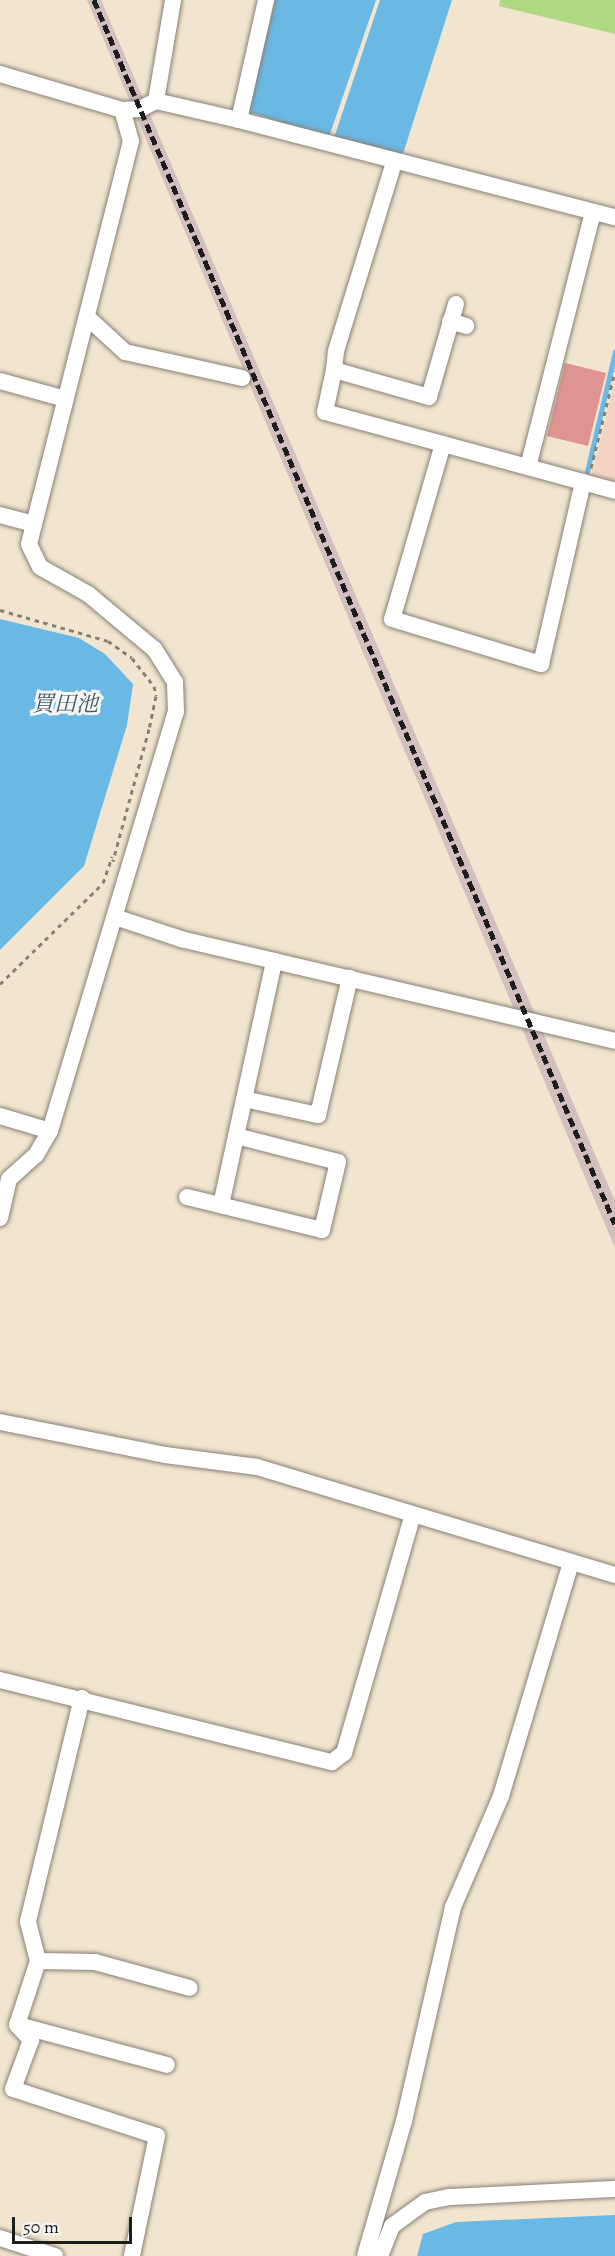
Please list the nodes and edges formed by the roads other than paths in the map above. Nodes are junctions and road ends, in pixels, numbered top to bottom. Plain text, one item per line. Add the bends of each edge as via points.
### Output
1 (173, 0) edge
2 (266, 0) edge
3 (0, 74) edge
4 (156, 101) junction
5 (122, 110) junction
6 (238, 120) junction
7 (394, 163) junction
8 (593, 212) junction
9 (615, 217) edge
10 (456, 304) dead end
11 (87, 317) junction
12 (334, 370) junction
13 (242, 378) dead end
14 (0, 381) edge
15 (66, 399) junction
16 (443, 444) junction
17 (528, 467) junction
18 (585, 482) junction
19 (615, 490) edge
20 (0, 515) edge
21 (34, 524) junction
22 (115, 917) junction
23 (274, 961) junction
24 (350, 978) junction
25 (615, 1041) edge
26 (244, 1099) junction
27 (0, 1116) edge
28 (50, 1131) junction
29 (236, 1136) junction
30 (187, 1197) dead end
31 (221, 1205) junction
32 (0, 1218) edge
33 (0, 1422) edge
34 (412, 1517) junction
35 (571, 1562) junction
36 (615, 1575) edge
37 (0, 1680) edge
38 (82, 1698) junction
39 (38, 1961) junction
40 (190, 1988) dead end
41 (17, 2025) junction
42 (167, 2065) dead end
43 (615, 2189) edge
44 (0, 2238) edge
45 (55, 2256) edge
46 (132, 2256) edge
47 (365, 2256) edge
48 (380, 2256) edge

1 - 4 street
2 - 6 street
3 - 5 street
4 - 5 street via 140,109
4 - 6 street
5 - 11 street via 131,141
6 - 7 street
7 - 8 street
7 - 12 street via 336,351
8 - 9 street
8 - 17 street
10 - 12 street via 458,324 429,397
11 - 13 street via 125,352
11 - 15 street
12 - 16 street via 326,412
14 - 15 street
15 - 21 street
16 - 17 street
16 - 18 street via 392,619 541,664
17 - 18 street
18 - 19 street
20 - 21 street
21 - 22 street via 29,544 40,567 88,594 133,628 159,656 175,682 176,712
22 - 23 street via 181,939
22 - 28 street
23 - 24 street
23 - 26 street
24 - 25 street
24 - 26 street via 318,1115
26 - 29 street
27 - 28 street
28 - 32 street via 36,1155 9,1179
29 - 31 street
29 - 31 street via 338,1162 322,1230
30 - 31 street
33 - 34 street via 165,1455 257,1467
34 - 35 street
34 - 38 street via 344,1753 332,1762
35 - 36 street
35 - 47 street via 501,1796 453,1906 404,2121
37 - 38 street
38 - 39 street via 28,1922
39 - 40 street via 95,1962
39 - 41 street
41 - 42 street
41 - 46 street via 31,2040 13,2089 157,2136
43 - 48 street via 449,2197 424,2202 392,2226
44 - 45 street

